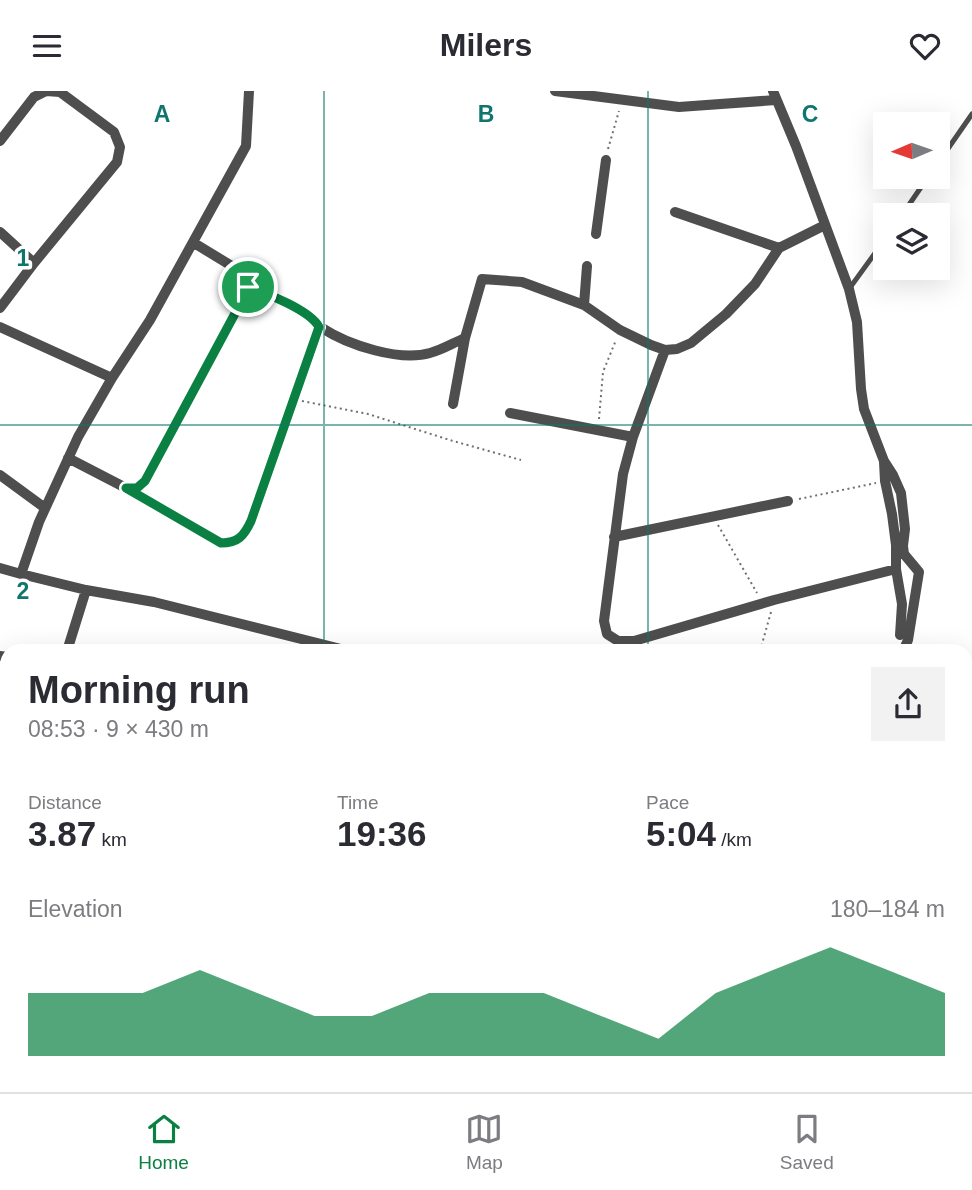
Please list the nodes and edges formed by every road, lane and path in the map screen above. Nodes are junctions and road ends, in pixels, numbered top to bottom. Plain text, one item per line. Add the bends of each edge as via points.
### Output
1 (249, 91) edge
2 (555, 91) edge
3 (775, 95) edge
4 (616, 97) edge
5 (972, 114) edge
6 (0, 141) edge
7 (950, 146) edge
8 (606, 160) joint
9 (675, 212) dead end
10 (825, 225) junction
11 (0, 232) edge
12 (596, 234) dead end
13 (194, 243) junction
14 (779, 248) junction
15 (873, 256) edge
16 (34, 263) junction
17 (587, 266) dead end
18 (248, 287) junction
19 (849, 289) junction
20 (584, 305) junction
21 (0, 308) edge
22 (0, 327) edge
23 (319, 327) junction
24 (620, 330) junction
25 (465, 338) junction
26 (665, 350) junction
27 (112, 377) junction
28 (293, 399) junction
29 (453, 404) dead end
30 (510, 413) dead end
31 (598, 430) junction
32 (633, 437) junction
33 (68, 458) junction
34 (521, 460) dead end
35 (884, 461) junction
36 (0, 475) edge
37 (885, 481) junction
38 (126, 488) junction
39 (788, 501) joint
40 (45, 508) junction
41 (713, 517) junction
42 (614, 537) junction
43 (899, 545) junction
44 (0, 568) edge
45 (896, 569) junction
46 (21, 574) junction
47 (86, 590) junction
48 (774, 600) junction
49 (762, 604) junction
50 (900, 635) dead end
51 (69, 644) edge
52 (321, 644) edge
53 (762, 644) edge
54 (906, 644) edge

1 - 13 street via 247,146
2 - 4 street
3 - 4 street via 680,107
3 - 10 street
4 - 8 path
5 - 7 lane
6 - 16 street via 34,97 46,91 60,92 114,132 120,147 117,162
8 - 12 street
9 - 14 street
10 - 14 street
10 - 19 street
11 - 16 street
13 - 18 street via 240,271
13 - 27 street
14 - 26 street via 755,285 726,314 691,343
15 - 19 lane
16 - 21 street
17 - 20 street
18 - 23 street via 315,319
18 - 38 street via 145,481 137,488
19 - 35 street via 857,322 864,409
20 - 24 street
20 - 25 street via 522,282 482,279
22 - 27 street
23 - 25 street via 357,344 402,356 431,353
23 - 28 street
24 - 26 street
24 - 31 path via 603,372
25 - 29 street
26 - 32 street
27 - 33 street
28 - 34 path via 368,414
28 - 38 street via 251,521 239,540 221,543
30 - 31 street
31 - 32 street
32 - 42 street
33 - 38 street
33 - 40 street
35 - 37 street
35 - 43 street via 901,493 905,529
36 - 40 street
37 - 39 path
37 - 43 street
39 - 41 street
40 - 46 street
41 - 42 street
41 - 49 path
42 - 49 street via 604,621 607,634 618,641 634,641
43 - 45 street
43 - 54 street via 919,572
44 - 46 street
45 - 48 street
45 - 50 street via 902,604
46 - 47 street
47 - 51 street
47 - 52 street
48 - 49 street
48 - 53 path

